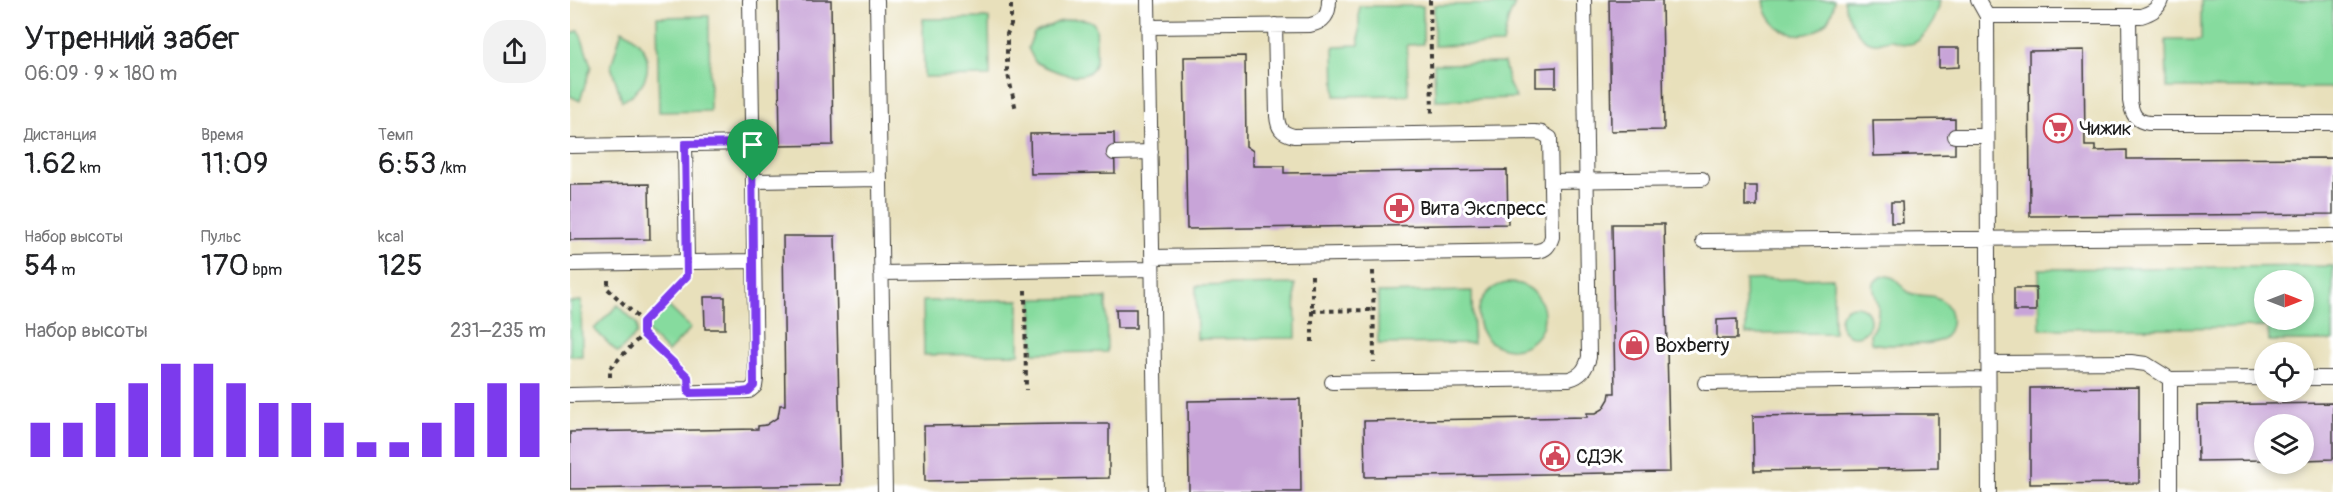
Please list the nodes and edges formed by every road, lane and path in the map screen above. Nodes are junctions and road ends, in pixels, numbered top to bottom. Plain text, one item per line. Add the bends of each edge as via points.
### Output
1 (750, 0) edge
2 (877, 0) edge
3 (1148, 0) edge
4 (1329, 0) edge
5 (1430, 0) edge
6 (1584, 0) edge
7 (1978, 0) edge
8 (2161, 0) edge
9 (1011, 5) dead end
10 (1987, 16) junction
11 (2129, 16) junction
12 (1275, 25) junction
13 (1148, 27) junction
14 (1016, 110) dead end
15 (1432, 120) dead end
16 (2333, 123) edge
17 (1955, 136) dead end
18 (1988, 136) junction
19 (752, 143) junction
20 (685, 144) junction
21 (570, 146) edge
22 (1150, 152) junction
23 (1114, 153) dead end
24 (880, 179) junction
25 (1702, 179) dead end
26 (753, 181) junction
27 (1586, 181) junction
28 (1552, 182) junction
29 (2333, 236) edge
30 (1988, 239) junction
31 (1703, 242) dead end
32 (754, 261) junction
33 (687, 262) junction
34 (608, 263) junction
35 (1152, 263) junction
36 (570, 264) edge
37 (1024, 271) junction
38 (1373, 271) dead end
39 (881, 273) junction
40 (1312, 275) dead end
41 (1373, 310) junction
42 (1312, 311) junction
43 (643, 322) junction
44 (643, 334) junction
45 (1312, 342) dead end
46 (1374, 362) dead end
47 (1988, 363) junction
48 (1988, 378) junction
49 (2170, 378) junction
50 (2254, 378) edge
51 (2314, 378) edge
52 (2333, 378) edge
53 (1332, 382) dead end
54 (1705, 383) dead end
55 (1026, 390) dead end
56 (689, 393) junction
57 (610, 394) junction
58 (570, 395) edge
59 (885, 492) edge
60 (1156, 492) edge
61 (1989, 492) edge
62 (2170, 492) edge

1 - 19 lane
2 - 24 lane
3 - 13 lane
4 - 12 lane via 1328,14 1320,23
5 - 15 path
6 - 27 lane
7 - 10 lane
8 - 11 lane via 2153,12
9 - 14 path via 1007,70
10 - 11 lane
10 - 18 lane
11 - 16 lane via 2130,101 2132,114 2139,122
12 - 13 lane
12 - 28 lane via 1277,116 1278,126 1285,134 1542,133 1550,138
13 - 22 lane
17 - 18 lane
18 - 30 lane
19 - 20 lane
19 - 26 lane
20 - 21 lane
20 - 33 lane
22 - 23 lane
22 - 35 lane
24 - 26 lane
24 - 39 lane
25 - 27 lane
26 - 32 lane
27 - 28 lane
27 - 53 lane via 1589,357 1578,376
28 - 35 lane via 1552,237 1544,250
29 - 30 lane
30 - 31 lane
30 - 47 lane
32 - 33 lane
32 - 56 lane via 754,386 742,392
33 - 34 lane
33 - 43 path via 687,276
34 - 36 lane
34 - 43 path via 608,288
35 - 37 lane
35 - 60 lane
37 - 39 lane
37 - 55 path
38 - 41 path
39 - 59 lane
40 - 42 path
41 - 42 path
41 - 46 path
42 - 45 path
43 - 44 path
44 - 56 path via 688,377
44 - 57 path via 610,368
47 - 48 lane
47 - 49 lane via 2131,362 2146,364
48 - 54 lane
48 - 61 lane
49 - 50 lane
49 - 62 lane
51 - 52 lane
56 - 57 lane
57 - 58 lane

